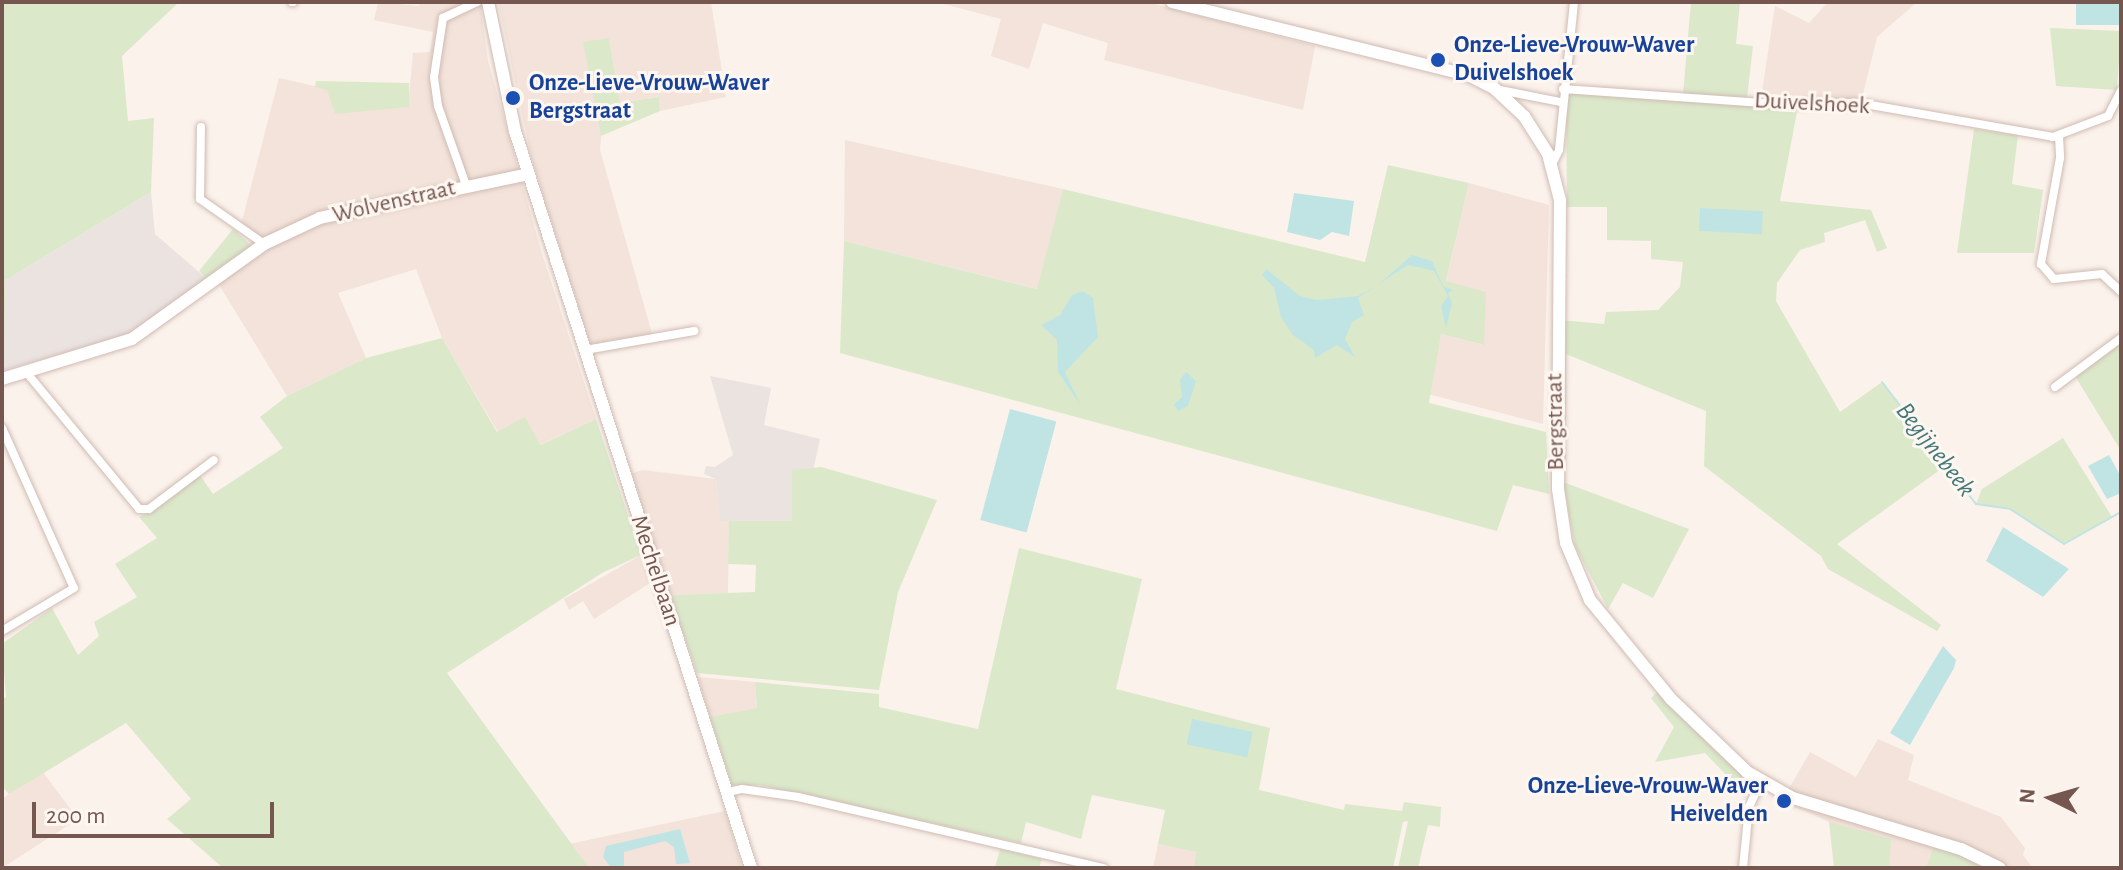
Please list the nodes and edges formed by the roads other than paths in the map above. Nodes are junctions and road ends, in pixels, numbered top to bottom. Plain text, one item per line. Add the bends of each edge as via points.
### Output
1 (477, 2) edge
2 (488, 2) edge
3 (1172, 2) edge
4 (1574, 2) edge
5 (1495, 89) junction
6 (1563, 89) junction
7 (2121, 91) edge
8 (1560, 102) junction
9 (201, 127) dead end
10 (2059, 136) junction
11 (1552, 164) junction
12 (528, 174) junction
13 (466, 185) junction
14 (264, 244) junction
15 (2121, 292) edge
16 (694, 331) dead end
17 (2121, 338) edge
18 (585, 350) junction
19 (27, 373) junction
20 (2, 379) edge
21 (2055, 387) dead end
22 (2, 428) edge
23 (214, 460) dead end
24 (2, 631) edge
25 (1761, 781) junction
26 (727, 792) junction
27 (751, 868) edge
28 (1104, 868) edge
29 (1743, 868) edge
30 (2000, 868) edge

1 - 13 street via 443,18 434,77
2 - 12 street, Mechelbaan
3 - 5 street, Bergstraat via 1460,73
4 - 6 street
5 - 8 street
5 - 11 street, Bergstraat via 1534,128
6 - 8 street
6 - 10 street, Duivelshoek via 1780,104 1859,103
7 - 10 street via 2108,116
8 - 11 street via 1559,150
9 - 14 street via 200,199
10 - 15 street via 2060,158 2041,264 2054,279 2102,274
11 - 25 street, Bergstraat via 1560,216 1556,458 1571,557 1610,629 1719,748
12 - 13 street, Wolvenstraat
12 - 18 street, Mechelbaan
13 - 14 street, Wolvenstraat via 335,214
14 - 19 street, Wolvenstraat via 149,329 102,352
16 - 18 street
17 - 21 street
18 - 26 street, Mechelbaan
19 - 20 street, Wolvenstraat
19 - 23 street via 139,509 149,509
22 - 24 street via 74,588
25 - 29 street via 1749,807
25 - 30 street, Bergstraat via 1793,798 1961,849
26 - 27 street, Mechelbaan
26 - 28 street via 742,789 798,797

